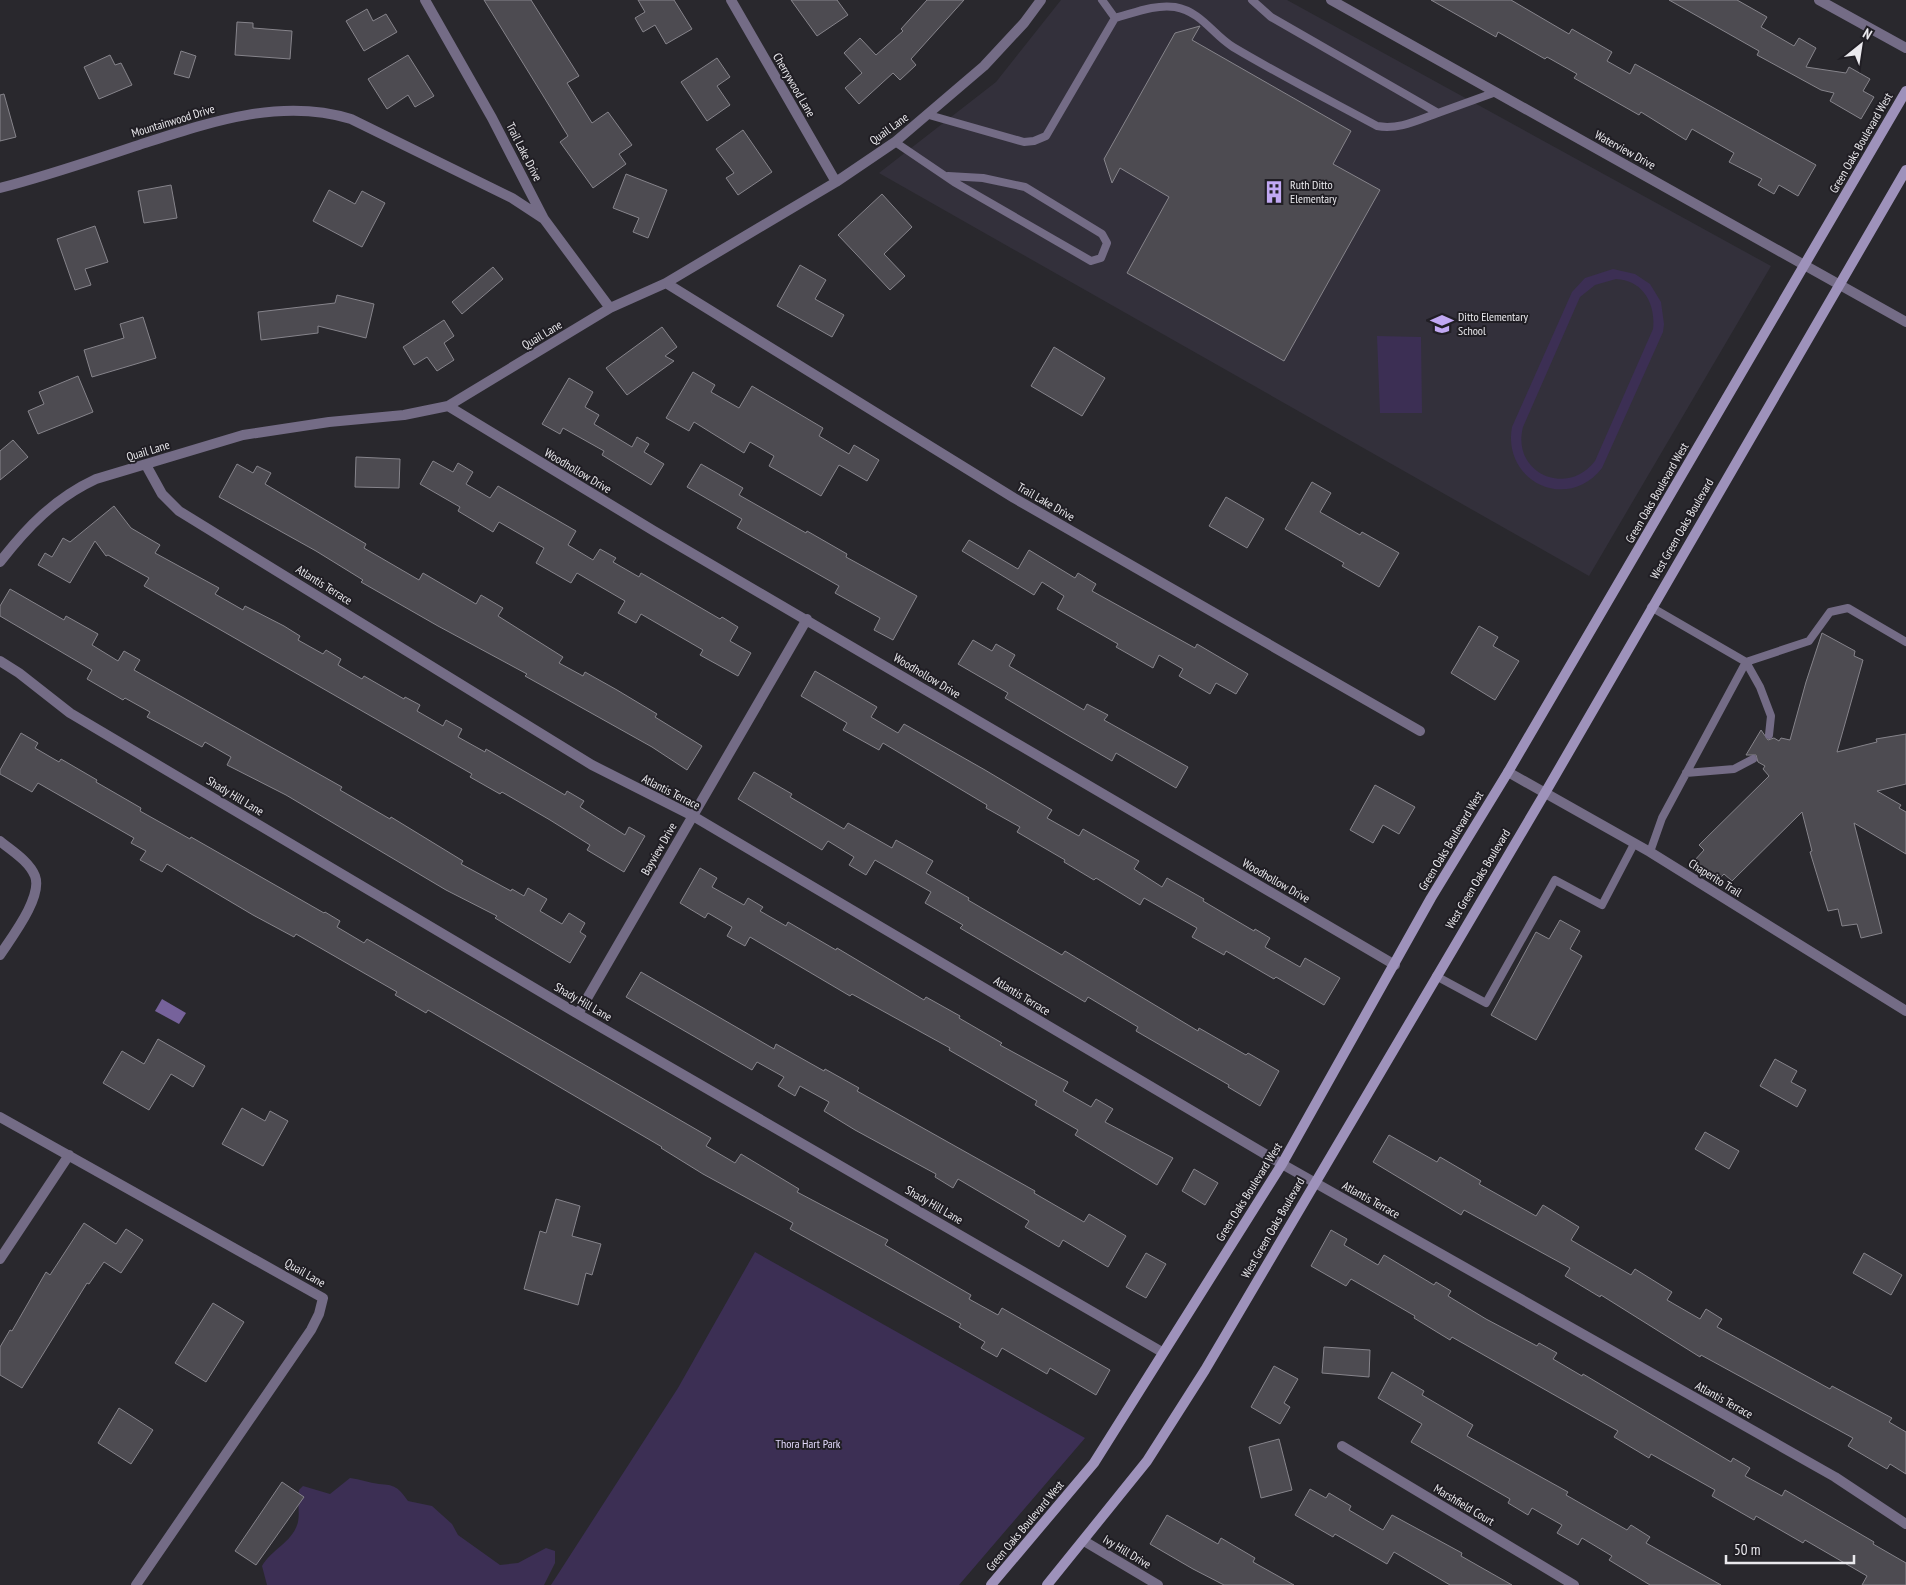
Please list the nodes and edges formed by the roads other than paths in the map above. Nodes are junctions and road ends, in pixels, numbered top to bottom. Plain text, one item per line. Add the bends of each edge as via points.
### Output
1 (425, 0) edge
2 (731, 0) edge
3 (1041, 0) edge
4 (1102, 0) edge
5 (1252, 0) edge
6 (1331, 0) edge
7 (1819, 0) edge
8 (1115, 18) junction
9 (1906, 48) edge
10 (1906, 91) edge
11 (1496, 92) junction
12 (1438, 113) junction
13 (929, 115) junction
14 (895, 142) junction
15 (1906, 170) edge
16 (948, 176) junction
17 (836, 182) junction
18 (0, 188) edge
19 (544, 219) junction
20 (1805, 266) junction
21 (666, 283) junction
22 (1839, 285) junction
23 (610, 308) junction
24 (1906, 322) edge
25 (448, 406) junction
26 (146, 465) junction
27 (0, 562) edge
28 (1651, 607) junction
29 (807, 619) junction
30 (1906, 642) edge
31 (0, 661) edge
32 (1746, 662) junction
33 (1420, 731) dead end
34 (1769, 735) dead end
35 (1754, 759) dead end
36 (1508, 772) junction
37 (1686, 773) junction
38 (1545, 793) junction
39 (693, 816) junction
40 (0, 841) edge
41 (1634, 844) junction
42 (1650, 852) junction
43 (0, 955) edge
44 (1395, 965) junction
45 (1436, 976) junction
46 (1906, 1011) edge
47 (578, 1014) junction
48 (0, 1117) edge
49 (69, 1155) junction
50 (1282, 1164) junction
51 (1314, 1183) junction
52 (0, 1259) edge
53 (1162, 1352) junction
54 (1342, 1446) dead end
55 (1906, 1524) edge
56 (1084, 1541) junction
57 (136, 1585) edge
58 (991, 1585) edge
59 (1048, 1585) edge
60 (1158, 1585) edge
61 (1574, 1585) edge

1 - 19 street, Trail Lake Drive via 492,118
2 - 17 street, Cherrywood Lane
3 - 13 street, Quail Lane via 984,66
4 - 8 lane
5 - 12 lane via 1271,17
6 - 11 street, Waterview Drive
7 - 9 street
8 - 12 lane via 1160,7 1189,12 1202,19 1232,46 1377,126 1401,126
8 - 13 lane via 1046,136 1024,142
10 - 20 main road, Green Oaks Boulevard West
11 - 12 lane
11 - 20 street, Waterview Drive
13 - 14 street, Quail Lane
14 - 16 lane
14 - 17 street, Quail Lane
15 - 22 main road, West Green Oaks Boulevard
16 - 16 lane via 1091,261 1100,258 1107,243 1102,234 1025,187 983,178
17 - 21 street, Quail Lane
18 - 19 street, Mountainwood Drive via 206,122 252,113 330,113 352,119 512,198
19 - 23 street, Trail Lake Drive
20 - 22 street, Waterview Drive
20 - 36 main road, Green Oaks Boulevard West
21 - 23 street, Quail Lane
21 - 33 street, Trail Lake Drive via 1014,498
22 - 24 street, Waterview Drive
22 - 28 main road, West Green Oaks Boulevard
23 - 25 street, Quail Lane
25 - 26 street, Quail Lane via 404,415 242,435
25 - 29 street, Woodhollow Drive
26 - 27 street, Quail Lane via 96,479 76,489 24,532
26 - 39 street, Atlantis Terrace via 162,494 179,510 592,765
28 - 32 lane
28 - 38 main road, West Green Oaks Boulevard
29 - 39 street, Bayview Drive
29 - 44 street, Woodhollow Drive
30 - 32 lane via 1848,608 1830,612 1809,641
31 - 47 street, Shady Hill Lane via 70,714
32 - 34 lane via 1771,716
32 - 37 lane
35 - 37 lane via 1734,769
36 - 38 street, Chaperito Trail
36 - 44 main road, Green Oaks Boulevard West via 1431,898
37 - 42 lane via 1662,818
38 - 41 street, Chaperito Trail
38 - 45 main road, West Green Oaks Boulevard
39 - 47 street, Bayview Drive
39 - 50 street, Atlantis Terrace
40 - 43 street via 23,859 36,877 36,893
41 - 42 street, Chaperito Trail
41 - 45 lane via 1602,905 1555,880 1486,1003
42 - 46 street, Chaperito Trail
44 - 50 main road, Green Oaks Boulevard West
45 - 51 main road, West Green Oaks Boulevard
47 - 53 street, Shady Hill Lane
48 - 49 street, Quail Lane
49 - 52 street
49 - 57 street, Quail Lane via 323,1298 311,1330
50 - 51 street, Atlantis Terrace
50 - 53 main road, Green Oaks Boulevard West
51 - 55 street, Atlantis Terrace via 1836,1477
51 - 56 main road, West Green Oaks Boulevard via 1147,1461
53 - 58 main road, Green Oaks Boulevard West via 1094,1463
54 - 61 street, Marshfield Court
56 - 59 main road, West Green Oaks Boulevard
56 - 60 street, Ivy Hill Drive

